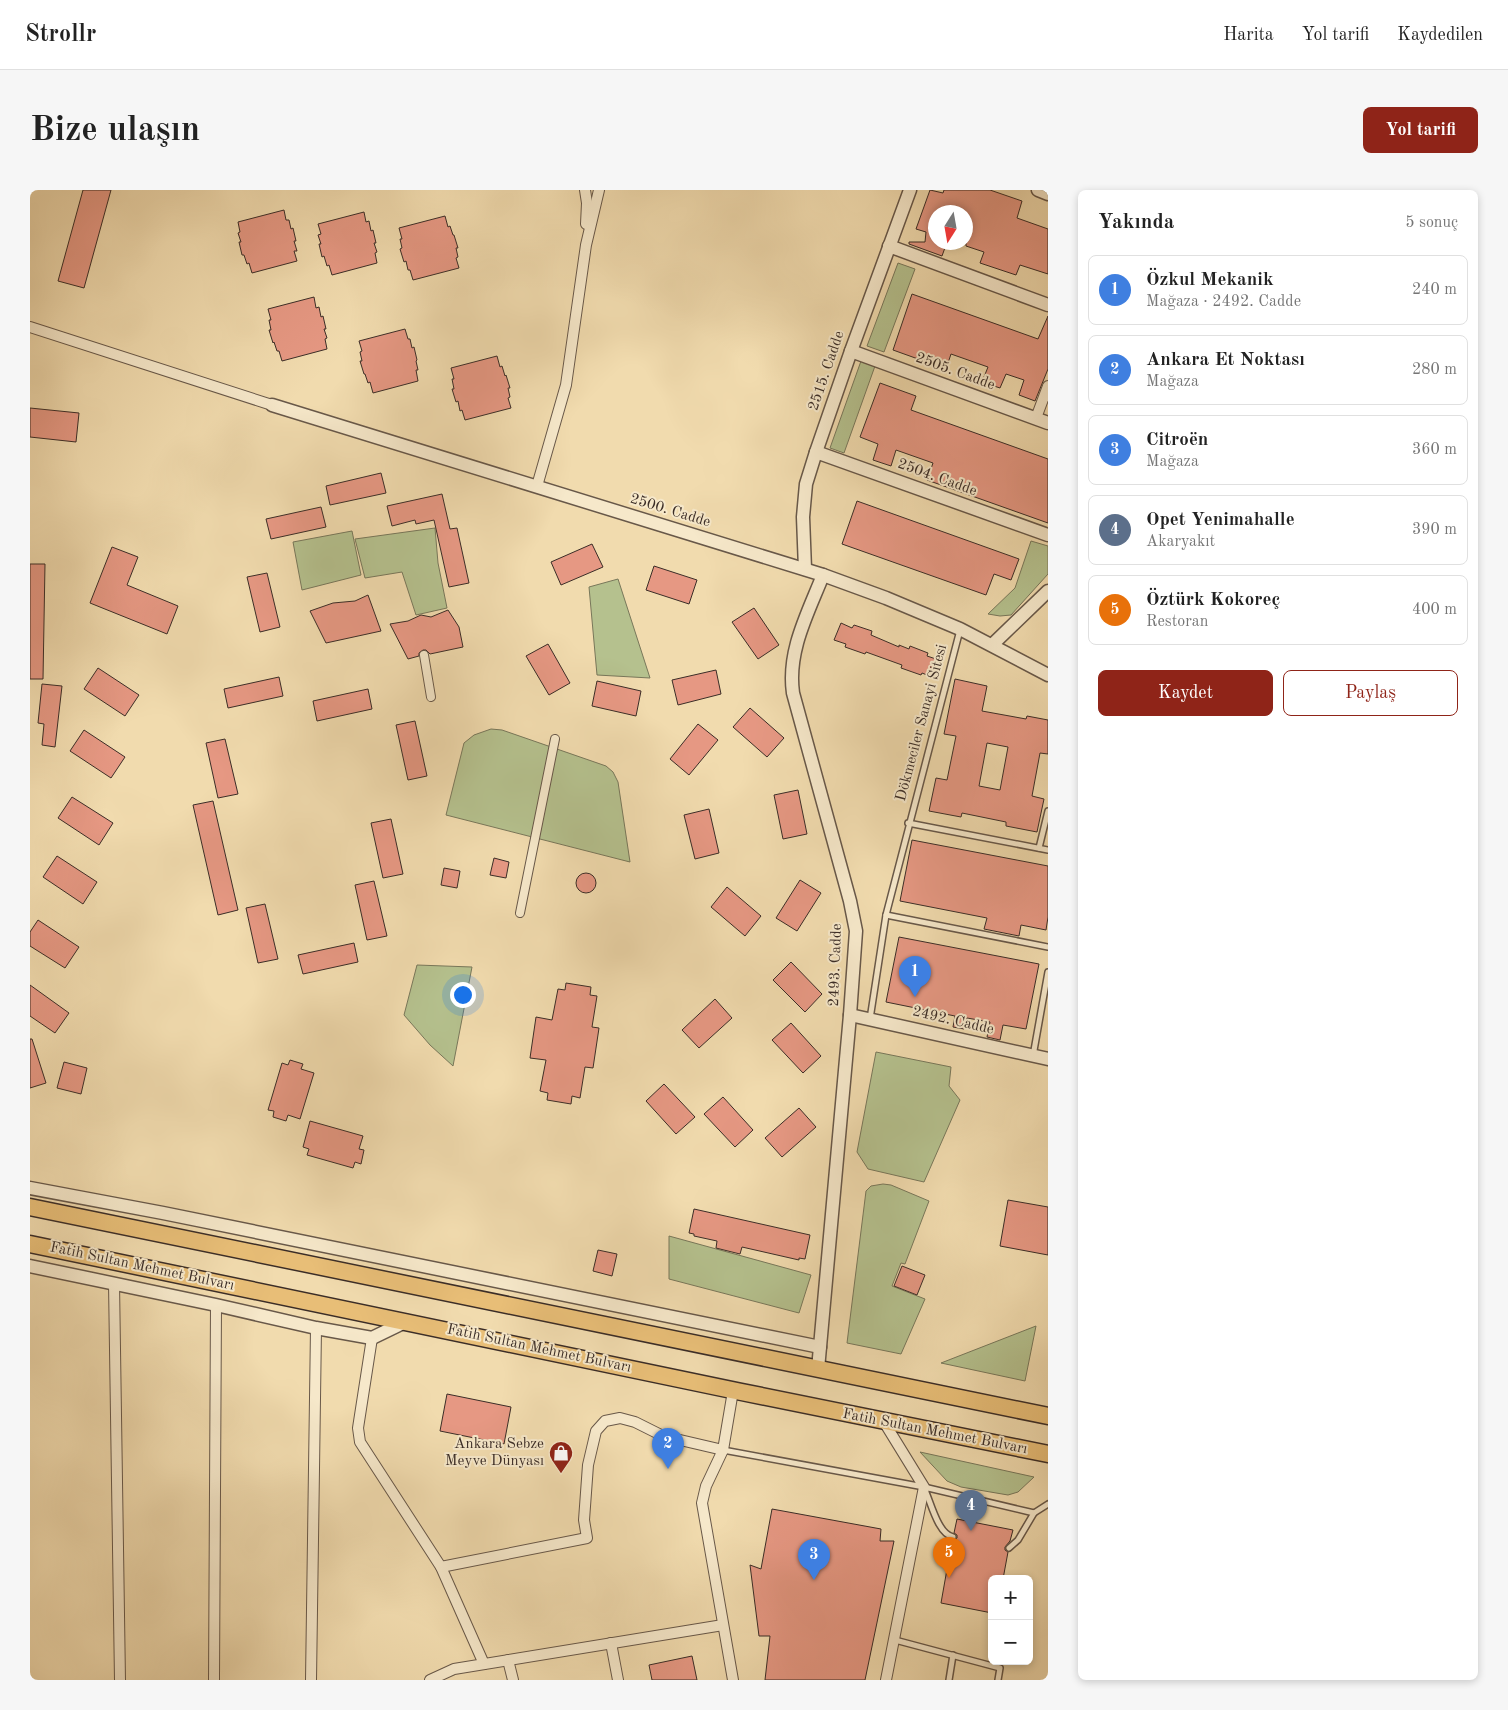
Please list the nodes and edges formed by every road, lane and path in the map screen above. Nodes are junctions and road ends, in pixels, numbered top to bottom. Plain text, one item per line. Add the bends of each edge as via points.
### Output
1 (585, 190) edge
2 (600, 190) edge
3 (910, 190) edge
4 (1038, 190) edge
5 (1048, 194) edge
6 (586, 245) junction
7 (889, 246) junction
8 (1048, 305) edge
9 (30, 327) edge
10 (851, 351) junction
11 (1048, 386) edge
12 (272, 405) joint
13 (1042, 420) edge
14 (816, 452) junction
15 (537, 486) junction
16 (1048, 535) edge
17 (805, 570) junction
18 (823, 575) junction
19 (1048, 591) edge
20 (960, 629) junction
21 (992, 645) junction
22 (424, 655) dead end
23 (1048, 675) edge
24 (431, 697) dead end
25 (555, 739) dead end
26 (1048, 811) edge
27 (908, 823) junction
28 (1040, 848) junction
29 (1048, 850) edge
30 (520, 913) dead end
31 (886, 916) junction
32 (1048, 947) edge
33 (1048, 972) edge
34 (850, 1015) junction
35 (870, 1019) junction
36 (1033, 1056) junction
37 (1048, 1059) edge
38 (30, 1188) edge
39 (30, 1207) edge
40 (30, 1244) edge
41 (30, 1266) edge
42 (114, 1283) junction
43 (216, 1305) junction
44 (406, 1321) junction
45 (316, 1328) junction
46 (372, 1338) junction
47 (820, 1347) junction
48 (818, 1369) junction
49 (733, 1391) junction
50 (1048, 1416) edge
51 (884, 1422) junction
52 (723, 1450) junction
53 (1048, 1454) edge
54 (924, 1487) junction
55 (1048, 1504) edge
56 (1034, 1513) junction
57 (953, 1537) dead end
58 (1009, 1548) dead end
59 (441, 1567) junction
60 (723, 1625) junction
61 (894, 1640) junction
62 (611, 1644) junction
63 (953, 1655) junction
64 (508, 1660) junction
65 (484, 1664) junction
66 (120, 1680) edge
67 (214, 1680) edge
68 (311, 1680) edge
69 (430, 1680) edge
70 (513, 1680) edge
71 (618, 1680) edge
72 (733, 1680) edge
73 (886, 1680) edge
74 (949, 1680) edge
75 (998, 1680) edge

1 - 6 street
2 - 6 street
3 - 7 street, 2515. Cadde
4 - 5 street
6 - 15 street via 566,385
7 - 8 street
7 - 10 street, 2515. Cadde
9 - 12 street
10 - 13 street, 2505. Cadde
10 - 14 street, 2515. Cadde
11 - 13 street
12 - 15 street, 2500. Cadde
14 - 16 street, 2504. Cadde
14 - 17 street, 2515. Cadde via 806,484
15 - 17 street, 2500. Cadde
17 - 18 street, 2500. Cadde
18 - 20 street, 2500. Cadde
18 - 34 street, 2493. Cadde via 796,642 791,677 856,931
19 - 21 street
20 - 21 street, 2500. Cadde
20 - 27 lane, Dökmeciler Sanayi Sitesi
21 - 23 street, 2500. Cadde
22 - 24 street
25 - 30 street
26 - 28 lane
27 - 28 lane, Dökmeciler Sanayi Sitesi
27 - 31 lane, Dökmeciler Sanayi Sitesi
28 - 29 lane, Dökmeciler Sanayi Sitesi
31 - 32 lane
31 - 35 lane, Dökmeciler Sanayi Sitesi
33 - 36 lane
34 - 35 street, 2492. Cadde
34 - 47 street, 2493. Cadde
35 - 36 street, 2492. Cadde
36 - 37 street, 2492. Cadde
38 - 47 street
39 - 48 highway
40 - 44 highway, Fatih Sultan Mehmet Bulvarı
41 - 42 street
42 - 43 street
42 - 66 street
43 - 45 street
43 - 67 street
44 - 46 street
44 - 49 highway, Fatih Sultan Mehmet Bulvarı
45 - 46 street
45 - 68 street
46 - 59 street via 358,1428 360,1442
47 - 48 street, 2493. Cadde
48 - 50 highway
49 - 51 highway, Fatih Sultan Mehmet Bulvarı
49 - 52 street
51 - 53 highway, Fatih Sultan Mehmet Bulvarı
51 - 54 street
52 - 54 lane
52 - 59 street via 663,1436 620,1418 605,1421 596,1431 588,1465 584,1520 587,1538
52 - 60 street via 706,1486 702,1503
54 - 56 lane
54 - 57 lane via 941,1528 947,1536
54 - 61 street
55 - 56 lane
56 - 58 lane via 1018,1540
59 - 65 street
60 - 62 street
60 - 72 street
61 - 63 lane
61 - 73 street
62 - 64 street
62 - 71 street
63 - 74 lane
63 - 75 lane via 1000,1668
64 - 65 street
64 - 70 street
65 - 69 street via 454,1669

